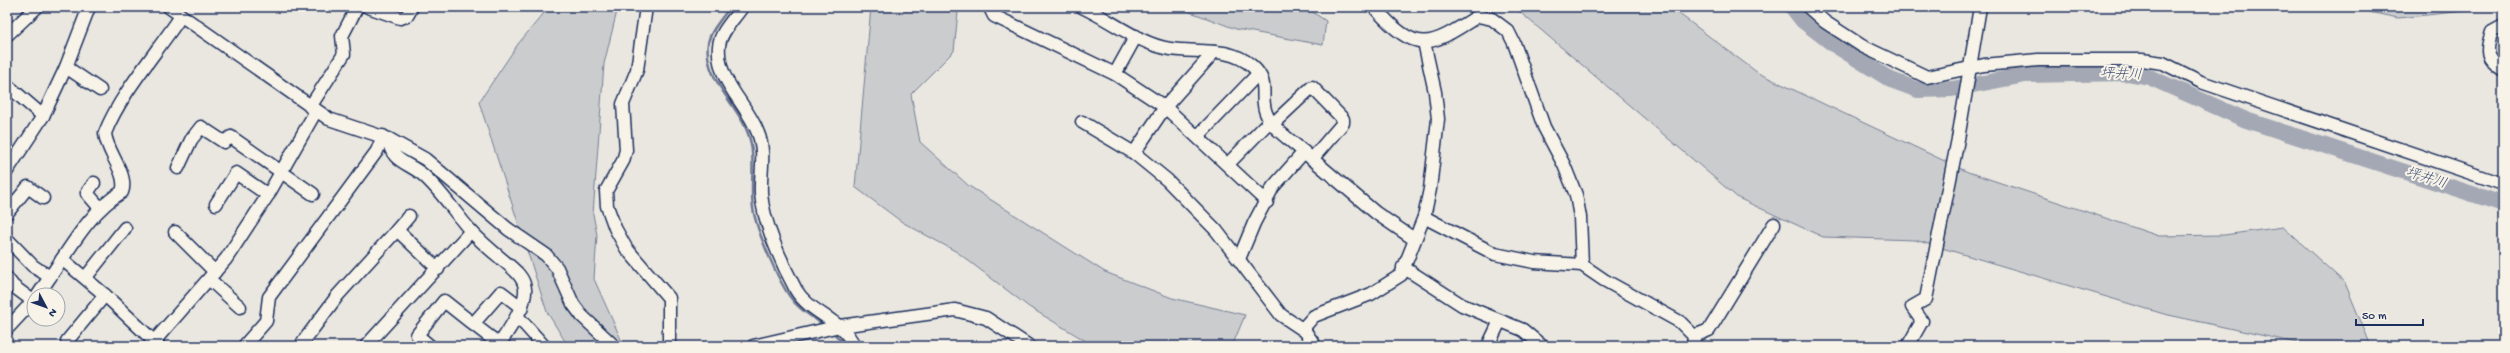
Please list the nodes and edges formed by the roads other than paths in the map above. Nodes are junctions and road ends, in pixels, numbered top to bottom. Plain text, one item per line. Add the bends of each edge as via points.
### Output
1 (37, 7) edge
2 (170, 7) edge
3 (357, 7) edge
4 (368, 7) edge
5 (412, 7) edge
6 (646, 7) edge
7 (742, 7) edge
8 (993, 7) edge
9 (1082, 7) edge
10 (1374, 7) edge
11 (1808, 7) edge
12 (1980, 7) edge
13 (87, 8) edge
14 (181, 16) junction
15 (2503, 26) edge
16 (7, 35) edge
17 (1136, 36) junction
18 (1424, 42) junction
19 (1214, 52) junction
20 (66, 68) junction
21 (2503, 70) edge
22 (1969, 73) junction
23 (1115, 74) junction
24 (1258, 74) junction
25 (7, 85) edge
26 (100, 90) dead end
27 (1165, 107) junction
28 (313, 109) junction
29 (43, 116) junction
30 (1082, 122) dead end
31 (1272, 122) junction
32 (1198, 136) junction
33 (386, 137) junction
34 (1134, 153) junction
35 (1308, 156) junction
36 (9, 164) edge
37 (1228, 164) junction
38 (178, 168) dead end
39 (282, 173) junction
40 (94, 183) dead end
41 (2503, 184) edge
42 (313, 194) dead end
43 (268, 195) junction
44 (43, 198) dead end
45 (1267, 202) junction
46 (216, 204) dead end
47 (100, 208) junction
48 (7, 213) edge
49 (409, 216) dead end
50 (1424, 217) junction
51 (1774, 224) dead end
52 (125, 228) dead end
53 (397, 230) junction
54 (471, 231) junction
55 (175, 232) dead end
56 (7, 239) edge
57 (1414, 239) junction
58 (62, 259) junction
59 (1239, 259) junction
60 (1582, 265) junction
61 (1403, 267) junction
62 (438, 269) junction
63 (212, 276) junction
64 (50, 277) junction
65 (7, 278) edge
66 (86, 278) junction
67 (43, 287) edge
68 (26, 294) edge
69 (105, 295) junction
70 (240, 307) dead end
71 (26, 309) edge
72 (520, 313) junction
73 (1500, 321) junction
74 (473, 324) junction
75 (837, 326) junction
76 (7, 329) edge
77 (1305, 330) junction
78 (66, 341) dead end
79 (1693, 341) edge
80 (154, 344) edge
81 (499, 345) edge
82 (244, 346) edge
83 (302, 346) edge
84 (366, 346) edge
85 (430, 346) edge
86 (544, 346) edge
87 (614, 346) edge
88 (669, 346) edge
89 (753, 346) edge
90 (854, 346) edge
91 (1029, 346) edge
92 (1315, 346) edge
93 (1488, 346) edge
94 (1542, 346) edge
95 (1908, 346) edge

1 - 16 street
2 - 14 street
3 - 28 street via 342,36 344,54
4 - 5 street via 400,18 407,16
6 - 88 street via 637,70 623,104 626,150 623,161 606,191 607,206 626,248 669,298
7 - 75 street via 721,39 719,58 725,80 751,116 762,142 761,192 765,217 796,290 811,306
8 - 23 street via 991,10 994,16
9 - 17 street
10 - 18 street via 1396,30 1415,41
11 - 22 street via 1825,22 1862,46 1908,70 1927,77
12 - 22 street
13 - 20 street
14 - 28 street
14 - 47 street via 141,72 108,126 106,141 124,187 122,192
15 - 21 street via 2492,32 2488,52 2492,63
17 - 19 street via 1169,49
17 - 23 street
18 - 50 street via 1438,119
18 - 60 street via 1434,41 1478,16 1492,19 1508,31 1544,127 1576,195 1580,217
19 - 24 street via 1235,56 1252,66
19 - 27 street
20 - 26 street
20 - 29 street
22 - 41 street via 2038,60 2163,63 2201,82
22 - 95 street via 1926,299 1912,307 1922,321
23 - 27 street
24 - 31 street via 1266,91 1266,113
24 - 32 street
25 - 29 street
27 - 32 street
27 - 34 street
28 - 33 street via 343,125
28 - 39 street
29 - 36 street
30 - 34 street
31 - 35 street
31 - 35 street via 1309,87 1314,88 1343,119 1343,123
31 - 37 street via 1267,124
32 - 37 street
33 - 54 street via 394,156 422,174
33 - 82 street via 270,297 266,321
33 - 87 street via 425,159 508,229 546,255 557,268 573,304
34 - 59 street via 1188,201
35 - 45 street via 1274,187
35 - 57 street via 1376,213
37 - 45 street
38 - 39 street via 191,140 201,127 224,142 231,137
39 - 42 street
39 - 43 street
40 - 47 street via 87,193
43 - 46 street via 236,173
43 - 63 street
44 - 48 street via 28,187
45 - 59 street via 1254,223
47 - 58 street
49 - 53 street
50 - 57 street
50 - 60 street via 1495,254 1534,262
51 - 79 street via 1709,330
52 - 66 street
53 - 62 street
53 - 83 street via 338,294
54 - 62 street
54 - 72 street via 522,278 526,299
55 - 63 street
56 - 64 street via 16,251
57 - 61 street
58 - 64 street
58 - 66 street
59 - 77 street via 1281,315
60 - 79 street via 1680,322
61 - 73 street via 1462,305
61 - 77 street via 1401,275 1371,294 1314,316 1305,326
62 - 84 street
63 - 70 street
63 - 80 street
64 - 67 street
65 - 68 street via 13,286
66 - 69 street
69 - 78 street
69 - 80 street
71 - 76 street
72 - 74 street via 501,292
72 - 81 street
72 - 86 street
73 - 93 street
73 - 94 street via 1523,330
74 - 81 street
74 - 85 street via 444,301 417,335
75 - 89 street
75 - 90 street via 849,335
75 - 91 street via 955,310 986,318
77 - 92 street

